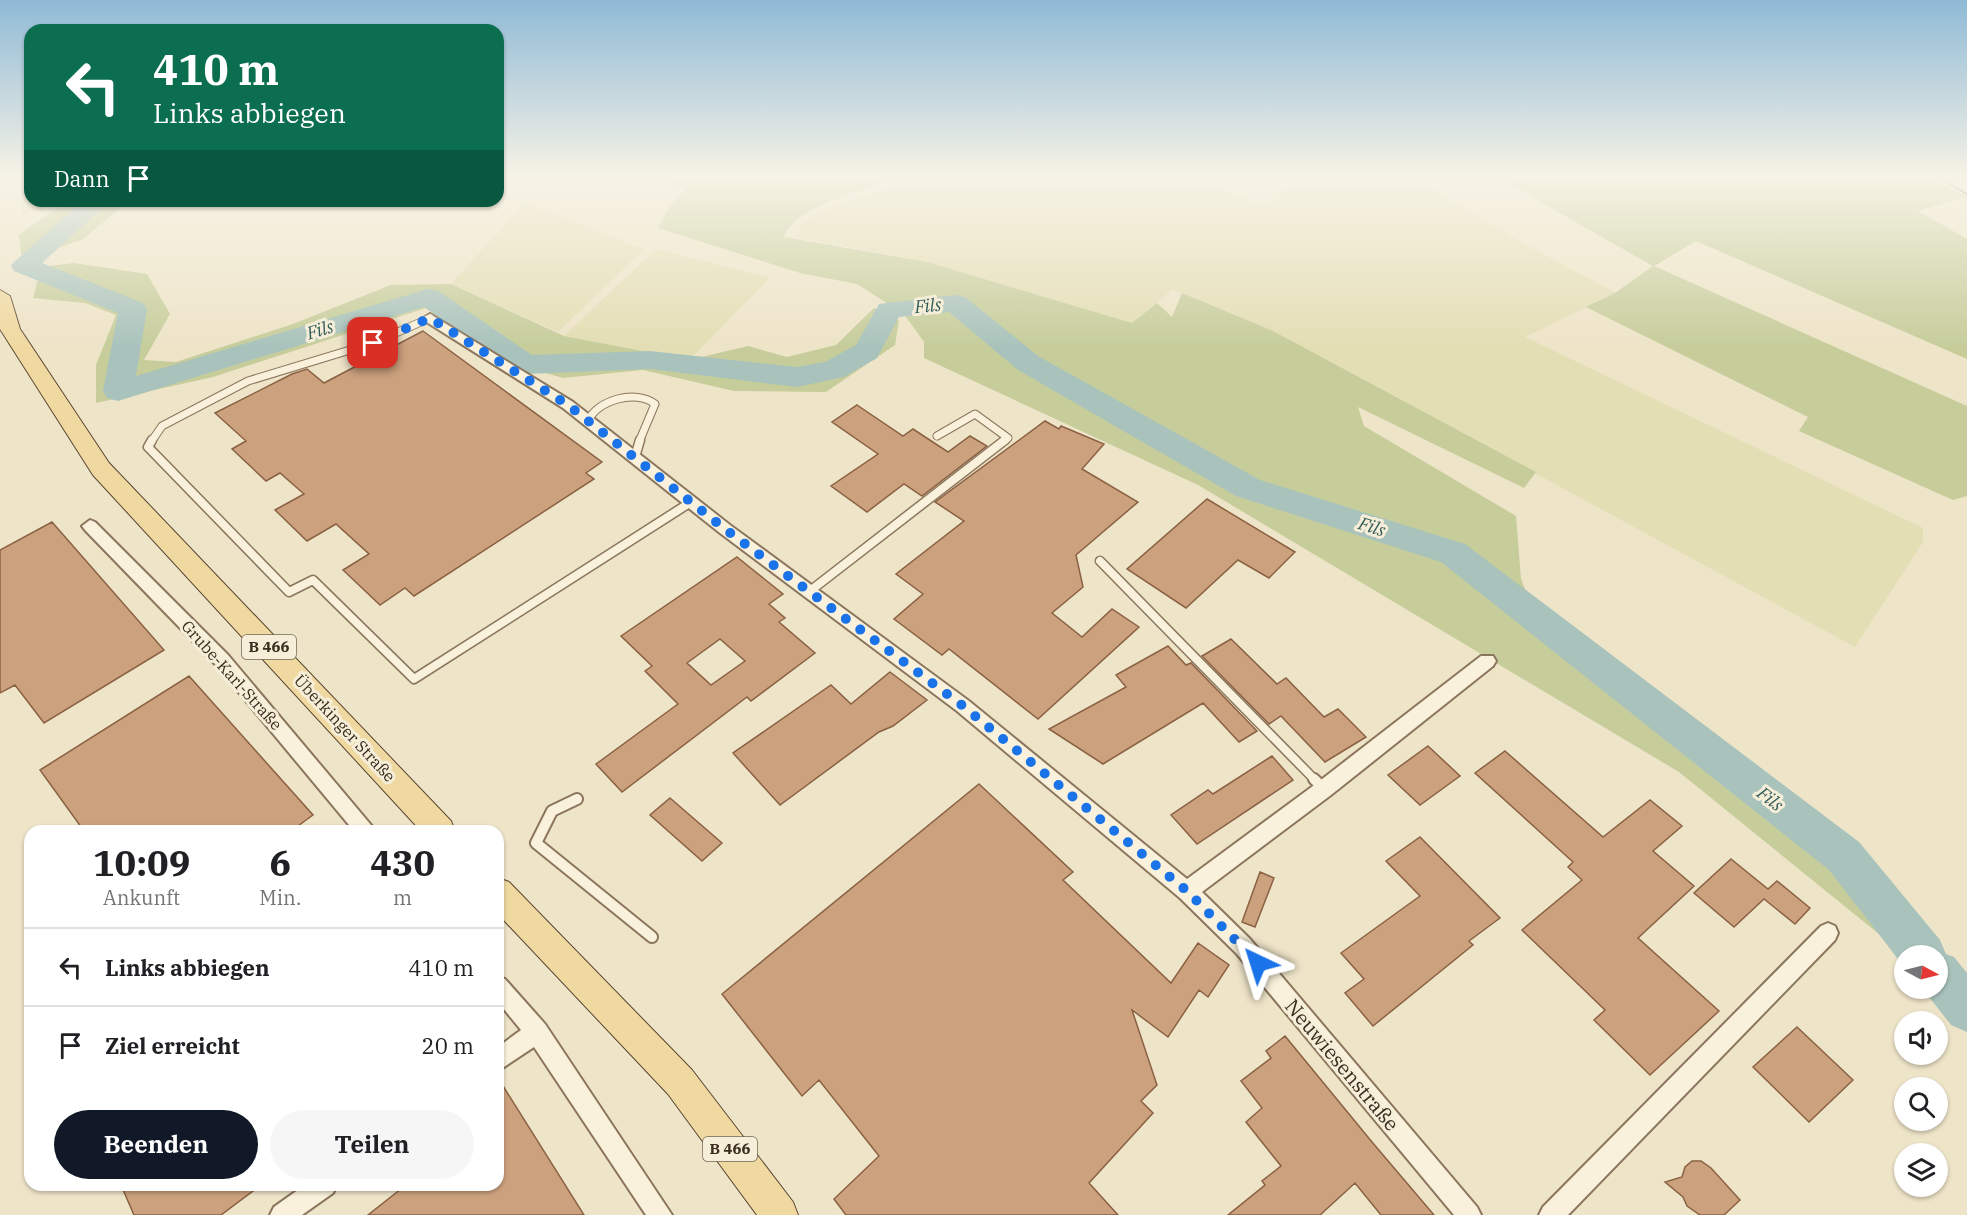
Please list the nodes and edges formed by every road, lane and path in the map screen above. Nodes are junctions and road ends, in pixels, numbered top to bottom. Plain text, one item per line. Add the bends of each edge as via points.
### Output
1 (0, 296) edge
2 (430, 318) joint
3 (588, 421) junction
4 (937, 436) dead end
5 (635, 458) junction
6 (692, 502) junction
7 (90, 526) dead end
8 (1100, 561) dead end
9 (810, 591) junction
10 (1487, 661) dead end
11 (1324, 789) junction
12 (577, 799) dead end
13 (361, 825) edge
14 (434, 825) edge
15 (1187, 891) junction
16 (504, 898) edge
17 (1828, 933) dead end
18 (652, 938) dead end
19 (504, 993) edge
20 (537, 1032) junction
21 (504, 1055) edge
22 (316, 1191) edge
23 (282, 1215) edge
24 (660, 1215) edge
25 (780, 1215) edge
26 (1469, 1215) edge
27 (1551, 1215) edge

1 - 14 main road, Überkinger Straße / B 466 via 10,329 101,469
2 - 3 street, Neuwiesenstraße
2 - 6 lane via 373,343 249,381 162,426 148,447 289,592 313,580 414,679
3 - 5 street, Neuwiesenstraße
3 - 5 lane via 600,407 629,398 651,399 655,404 653,412 636,444
4 - 9 lane via 975,414 1008,438
5 - 6 street, Neuwiesenstraße
6 - 9 street, Neuwiesenstraße
7 - 13 street, Grube-Karl-Straße via 222,660
8 - 11 lane
9 - 15 street, Neuwiesenstraße via 963,706
10 - 11 street
11 - 15 street
12 - 18 lane via 552,811 536,843
15 - 26 street, Neuwiesenstraße via 1243,946
16 - 25 main road, B 466 via 680,1082
17 - 27 street
19 - 20 street
20 - 21 street
20 - 24 street
22 - 23 street

